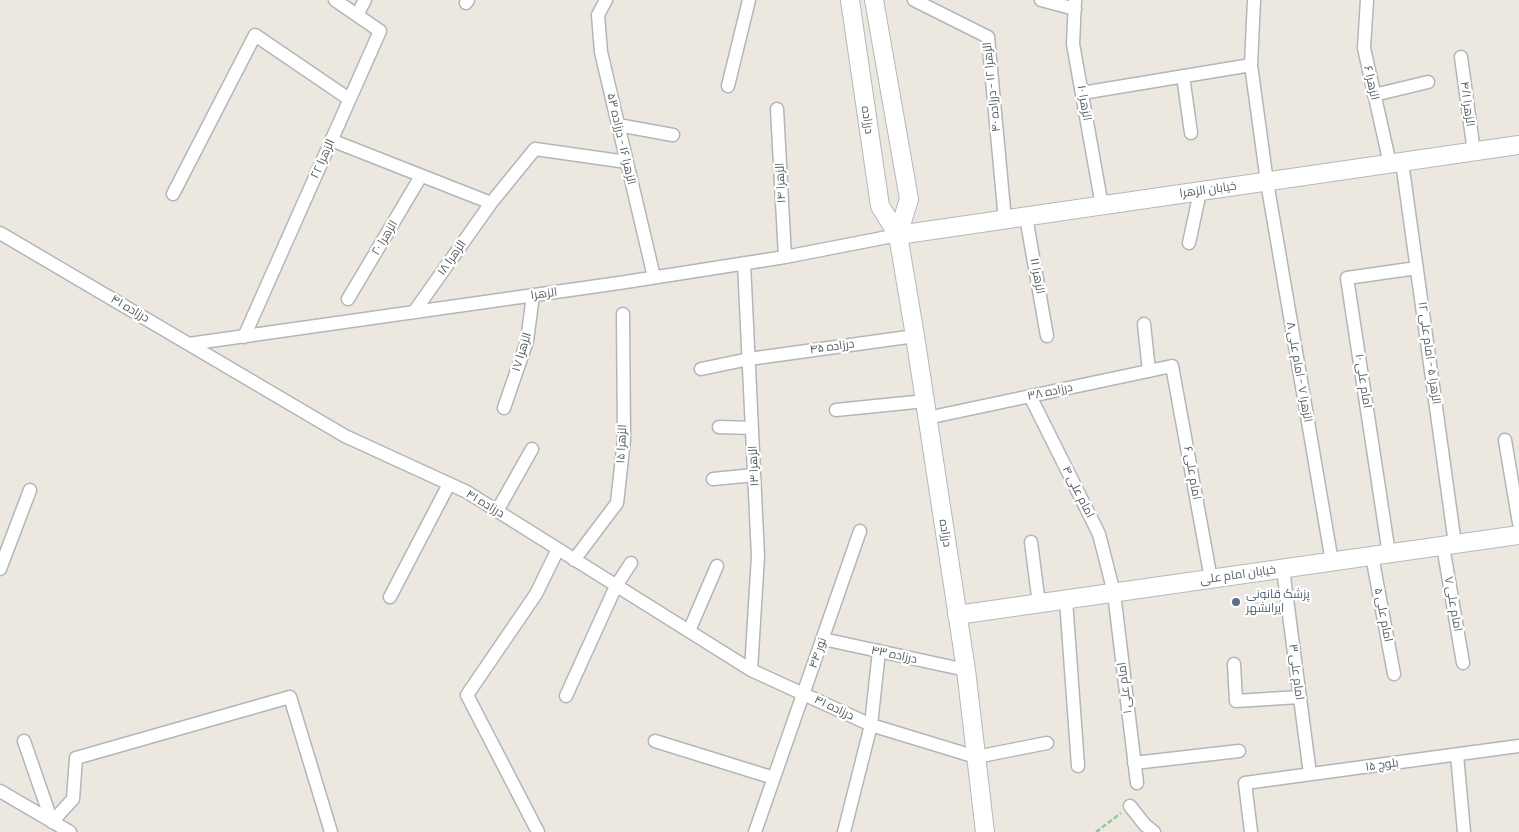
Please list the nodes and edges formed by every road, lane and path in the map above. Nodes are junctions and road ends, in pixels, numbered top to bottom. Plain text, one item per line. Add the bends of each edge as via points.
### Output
1 (335, 0) edge
2 (365, 0) edge
3 (606, 0) edge
4 (749, 0) edge
5 (850, 0) edge
6 (874, 0) edge
7 (914, 0) edge
8 (1041, 0) edge
9 (1254, 0) edge
10 (1367, 0) edge
11 (1075, 5) edge
12 (357, 15) junction
13 (1461, 57) dead end
14 (1251, 65) junction
15 (1182, 76) junction
16 (1428, 82) dead end
17 (728, 86) dead end
18 (1082, 92) junction
19 (1374, 95) junction
20 (350, 99) junction
21 (777, 109) dead end
22 (618, 125) junction
23 (1191, 133) dead end
24 (673, 135) dead end
25 (331, 140) junction
26 (1519, 145) edge
27 (1474, 152) junction
28 (627, 162) junction
29 (1396, 163) junction
30 (422, 176) junction
31 (1267, 182) junction
32 (1200, 192) junction
33 (173, 194) dead end
34 (491, 203) junction
35 (1102, 206) junction
36 (1026, 217) junction
37 (1005, 220) junction
38 (0, 233) edge
39 (898, 235) junction
40 (1189, 243) dead end
41 (785, 257) junction
42 (744, 263) junction
43 (1417, 268) junction
44 (654, 278) junction
45 (533, 295) junction
46 (348, 299) dead end
47 (414, 312) junction
48 (623, 314) dead end
49 (1144, 324) dead end
50 (915, 336) junction
51 (1048, 336) dead end
52 (244, 337) junction
53 (189, 344) junction
54 (749, 359) junction
55 (1172, 366) joint
56 (701, 369) dead end
57 (1149, 371) junction
58 (1030, 396) junction
59 (504, 408) dead end
60 (926, 409) junction
61 (836, 410) dead end
62 (719, 427) dead end
63 (752, 428) junction
64 (1505, 440) dead end
65 (532, 449) dead end
66 (754, 475) junction
67 (713, 479) dead end
68 (449, 484) junction
69 (30, 490) dead end
70 (497, 511) junction
71 (1519, 523) edge
72 (860, 531) dead end
73 (1519, 535) edge
74 (1031, 542) dead end
75 (1449, 545) junction
76 (558, 549) junction
77 (1380, 555) junction
78 (574, 560) junction
79 (1332, 562) junction
80 (631, 563) dead end
81 (717, 566) dead end
82 (0, 569) edge
83 (1283, 569) junction
84 (1211, 579) junction
85 (616, 586) junction
86 (1114, 593) junction
87 (390, 597) dead end
88 (1066, 600) junction
89 (1039, 604) junction
90 (957, 615) junction
91 (689, 631) junction
92 (823, 639) junction
93 (879, 651) junction
94 (1463, 663) dead end
95 (1234, 664) dead end
96 (751, 670) junction
97 (966, 670) junction
98 (1394, 674) dead end
99 (803, 694) junction
100 (566, 696) dead end
101 (1300, 697) junction
102 (871, 725) junction
103 (24, 741) dead end
104 (655, 741) dead end
105 (1047, 743) dead end
106 (1519, 746) edge
107 (1239, 751) dead end
108 (1457, 754) junction
109 (976, 757) junction
110 (1134, 763) junction
111 (1078, 766) dead end
112 (1310, 774) junction
113 (774, 778) junction
114 (1137, 783) dead end
115 (0, 791) edge
116 (1130, 806) joint
117 (52, 822) junction
118 (70, 832) edge
119 (331, 832) edge
120 (538, 832) edge
121 (754, 832) edge
122 (844, 832) edge
123 (985, 832) edge
124 (1096, 832) edge
125 (1154, 832) edge
126 (1251, 832) edge
127 (1464, 832) edge

1 - 12 street, الزهرا ۲۲
2 - 12 street
3 - 22 street, الزهرا ۱۶ - درزاده ۵۳ via 598,16 601,52
4 - 17 street
5 - 39 street, درزاده via 880,206
6 - 39 street, درزاده via 909,199
7 - 37 street, الزهرا ۱۲ - درزاده ۴۰ via 988,37
8 - 11 street
9 - 14 street, الزهرا ۷ - امام علی ۸
10 - 19 street, الزهرا ۶ via 1364,48
11 - 18 street, الزهرا ۱۰ via 1073,44
12 - 20 street, الزهرا ۲۲ via 380,31
13 - 27 street, الزهرا ۴/۱
14 - 15 street
14 - 31 street, الزهرا ۷ - امام علی ۸
15 - 18 street
15 - 23 street
16 - 19 street
18 - 35 street, الزهرا ۱۰
19 - 29 street, الزهرا ۶
20 - 25 street, الزهرا ۲۲
20 - 33 street via 255,35
21 - 41 street, الزهرا ۱۴
22 - 24 street
22 - 28 street, الزهرا ۱۶ - درزاده ۵۳
25 - 30 street
25 - 52 street, الزهرا ۲۲
26 - 27 street, خیابان الزهرا
27 - 29 street, خیابان الزهرا
28 - 34 street, الزهرا ۱۸ via 535,149
28 - 44 street, الزهرا ۱۶ - درزاده ۵۳
29 - 31 street, خیابان الزهرا
29 - 43 street, الزهرا ۵ - امام علی ۱۲
30 - 34 street
30 - 46 street, الزهرا ۲۰
31 - 32 street, خیابان الزهرا
31 - 79 street, الزهرا ۷ - امام علی ۸
32 - 35 street, خیابان الزهرا
32 - 40 street
34 - 47 street, الزهرا ۱۸
35 - 36 street, خیابان الزهرا
36 - 37 street, خیابان الزهرا
36 - 51 street, الزهرا ۱۱
37 - 39 street, خیابان الزهرا
38 - 53 street, درزاده ۴۱
39 - 41 street, الزهرا
39 - 50 street, درزاده
41 - 42 street, الزهرا
42 - 44 street, الزهرا
42 - 54 street, الزهرا ۱۳
43 - 75 street, الزهرا ۵ - امام علی ۱۲
43 - 77 street, امام علی ۱۰ via 1347,278
44 - 45 street, الزهرا
45 - 47 street, الزهرا
45 - 59 street, الزهرا ۱۷ via 527,341
47 - 52 street, الزهرا
48 - 78 street, الزهرا ۱۵ via 624,440 617,503
49 - 57 street
50 - 54 street, درزاده ۴۵
50 - 60 street, درزاده
52 - 53 street, الزهرا
53 - 68 street, درزاده ۴۱ via 345,436
54 - 56 street, درزاده ۴۵
54 - 63 street, الزهرا ۱۳
55 - 57 street, درزاده ۳۸
55 - 84 street, امام علی ۶
57 - 58 street, درزاده ۳۸
58 - 60 street, درزاده ۳۸
58 - 86 street, امام علی ۴ via 1099,534
60 - 61 street, درزاده ۳۸
60 - 90 street, درزاده
62 - 63 street
63 - 66 street, الزهرا ۱۳
64 - 71 street
65 - 70 street
66 - 67 street
66 - 96 street, الزهرا ۱۳ via 758,556
68 - 70 street, درزاده ۴۱
68 - 87 street
69 - 82 street
70 - 76 street, درزاده ۴۱
72 - 92 street, نور ۴۴
73 - 75 street, خیابان امام علی
74 - 89 street
75 - 77 street, خیابان امام علی
75 - 94 street, امام علی ۷
76 - 78 street, درزاده ۴۱
76 - 120 street via 536,594 467,695
77 - 79 street, خیابان امام علی
77 - 98 street, امام علی ۵
78 - 85 street, درزاده ۴۱
79 - 83 street, خیابان امام علی
80 - 85 street
81 - 91 street
83 - 84 street, خیابان امام علی
83 - 101 street, امام علی ۳
84 - 86 street, خیابان امام علی
85 - 91 street, درزاده ۴۱
85 - 100 street
86 - 88 street, خیابان امام علی
86 - 110 street, امام علی ۱
88 - 89 street, خیابان امام علی
88 - 111 street
89 - 90 street, خیابان امام علی
90 - 97 street, درزاده
91 - 96 street, درزاده ۴۱
92 - 93 street, درزاده ۴۳
92 - 99 street, نور ۴۴
93 - 97 street, درزاده ۴۳
93 - 102 street
95 - 101 street via 1236,701
96 - 99 street, درزاده ۴۱
97 - 109 street, درزاده
99 - 102 street, درزاده ۴۱
99 - 113 street, نور ۴۴
101 - 112 street, امام علی ۳
102 - 109 street, درزاده ۴۱
102 - 122 street
103 - 117 street
104 - 113 street
105 - 109 street
106 - 108 street, بلوچ ۱۵
107 - 110 street
108 - 112 street, بلوچ ۱۵
108 - 127 street
109 - 123 street, درزاده
110 - 114 street, امام علی ۱
112 - 126 street, بلوچ ۱۵ via 1245,783
113 - 121 street, نور ۴۴
115 - 117 street
116 - 124 path
116 - 125 street
117 - 118 street
117 - 119 street via 73,800 76,758 290,697

